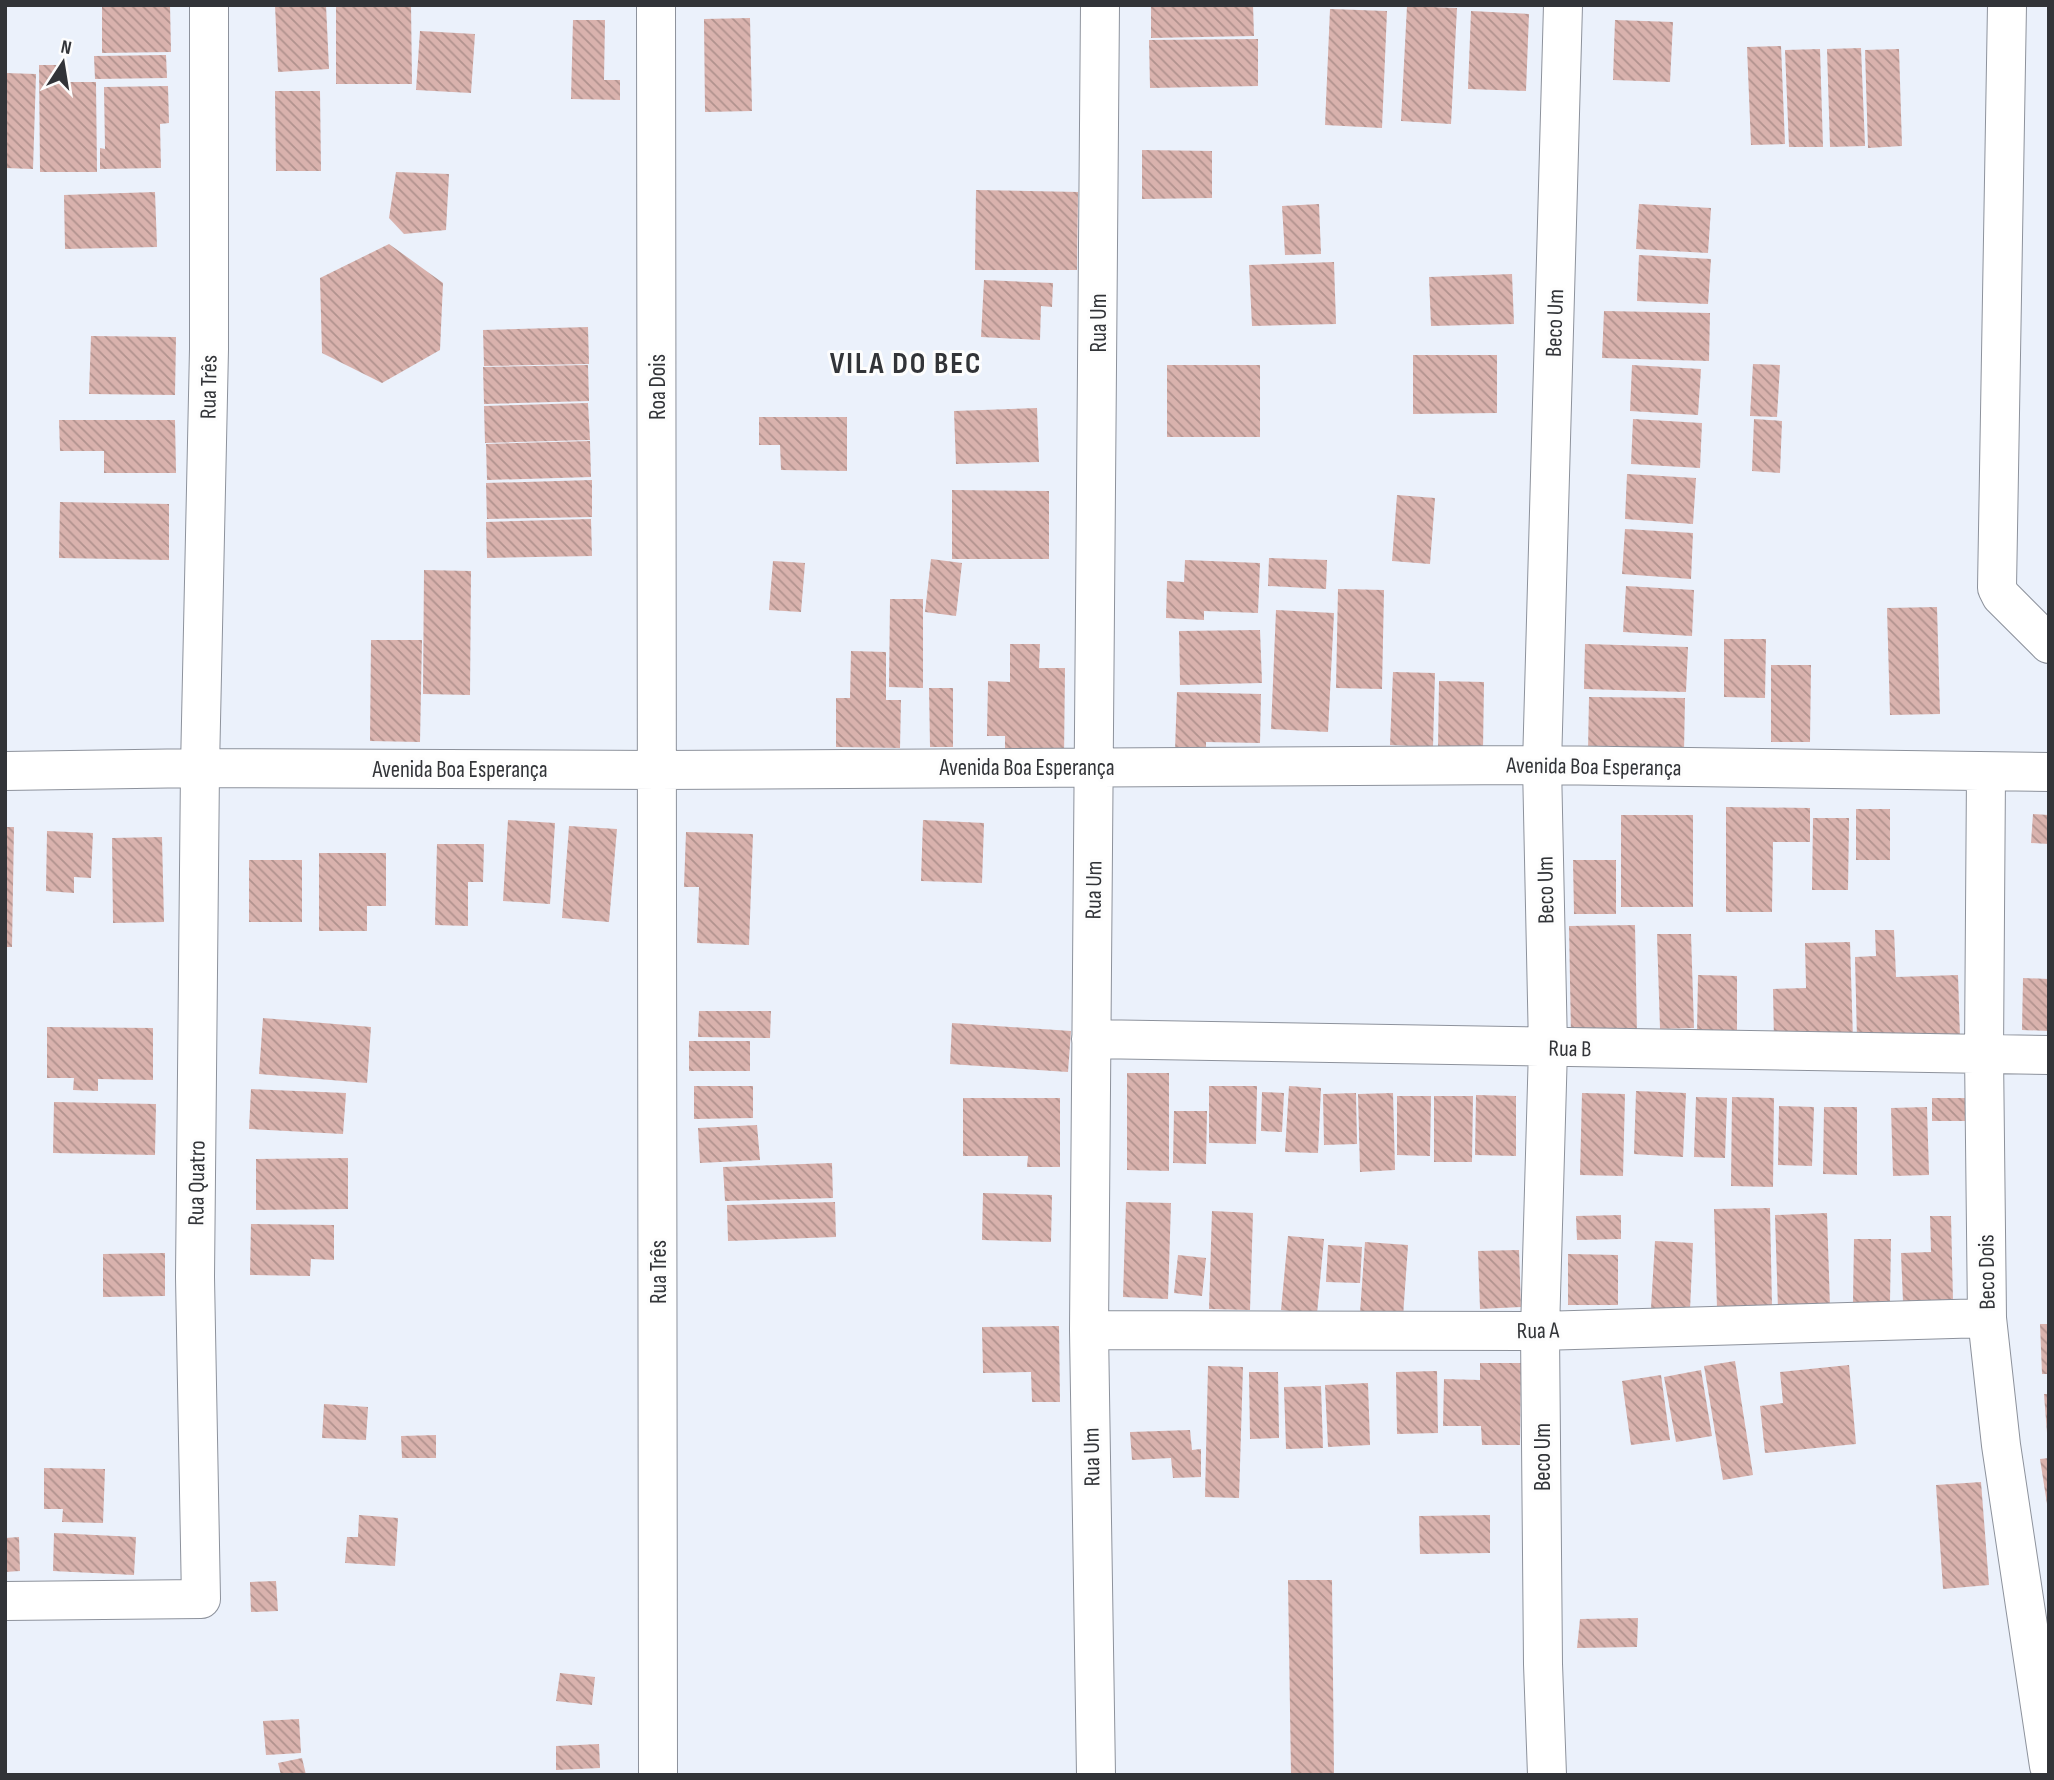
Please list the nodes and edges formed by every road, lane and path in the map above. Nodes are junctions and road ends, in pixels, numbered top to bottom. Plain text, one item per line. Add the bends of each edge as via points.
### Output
1 (209, 5) edge
2 (656, 5) edge
3 (1100, 5) edge
4 (1563, 5) edge
5 (2007, 5) edge
6 (2049, 644) edge
7 (1542, 765) junction
8 (1095, 766) junction
9 (200, 768) junction
10 (658, 770) junction
11 (5, 771) edge
12 (2049, 772) edge
13 (1986, 773) junction
14 (1091, 1039) junction
15 (1548, 1048) junction
16 (1984, 1053) junction
17 (2049, 1055) edge
18 (1987, 1318) junction
19 (1089, 1330) junction
20 (1541, 1331) junction
21 (5, 1601) edge
22 (2049, 1766) edge
23 (658, 1775) edge
24 (1096, 1775) edge
25 (1547, 1775) edge

1 - 9 street, Rua Três via 209,349
2 - 10 street, Roa Dois
3 - 8 street, Rua Um
4 - 7 street, Beco Um
5 - 6 street via 1997,587
7 - 8 street, Avenida Boa Esperança
7 - 13 street, Avenida Boa Esperança
7 - 15 street, Beco Um
8 - 10 street, Avenida Boa Esperança
8 - 14 street, Rua Um
9 - 10 street, Avenida Boa Esperança
9 - 11 street, Avenida Boa Esperança
9 - 21 street, Rua Quatro via 194,1278 201,1599
10 - 23 street, Rua Três
12 - 13 street, Avenida Boa Esperança
13 - 16 street, Beco Dois
14 - 15 street, Rua B
14 - 19 street, Rua Um
15 - 16 street, Rua B
15 - 20 street, Beco Um
16 - 17 street, Rua B
16 - 18 street, Beco Dois
18 - 20 street, Rua A
18 - 22 street, Beco Dois via 2001,1445
19 - 20 street, Rua A
19 - 24 street, Rua Um
20 - 25 street, Beco Um

